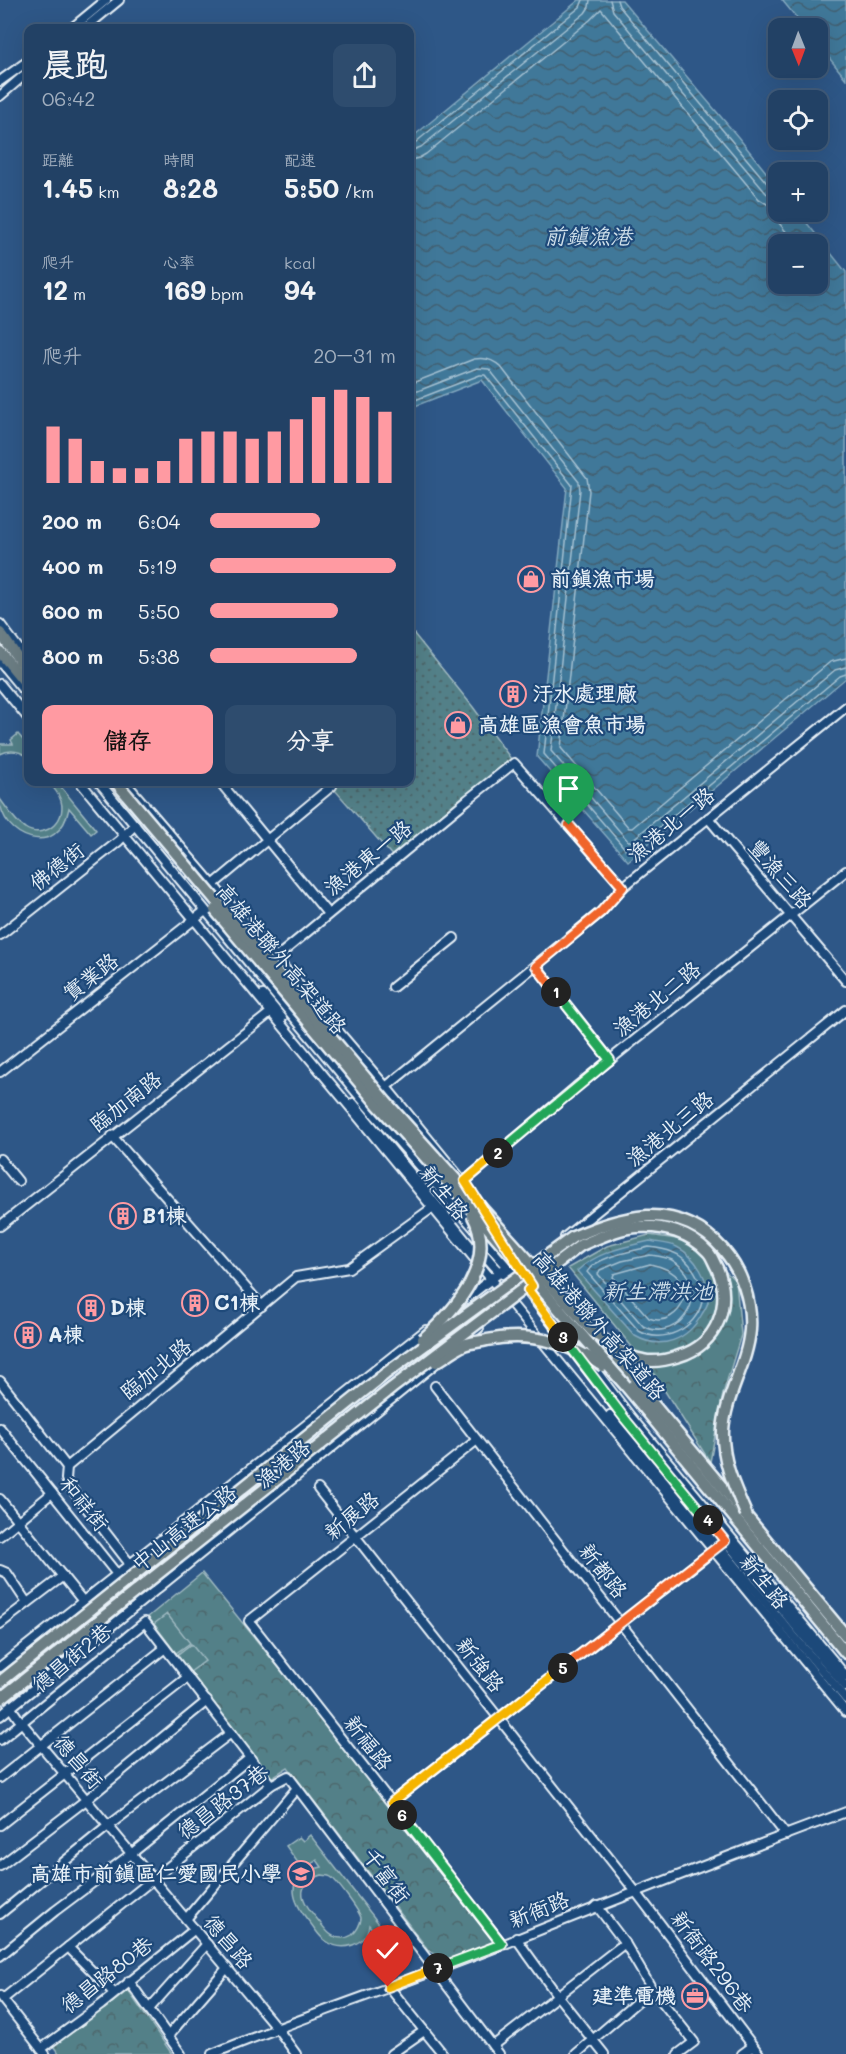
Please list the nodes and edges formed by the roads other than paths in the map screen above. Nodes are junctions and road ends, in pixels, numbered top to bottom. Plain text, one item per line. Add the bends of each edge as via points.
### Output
1 (106, 0) edge
2 (119, 0) edge
3 (77, 24) edge
4 (89, 24) edge
5 (24, 64) edge
6 (24, 75) edge
7 (0, 81) edge
8 (0, 96) edge
9 (0, 624) edge
10 (0, 633) edge
11 (0, 643) edge
12 (0, 652) edge
13 (24, 656) edge
14 (0, 662) edge
15 (24, 666) edge
16 (24, 672) edge
17 (0, 678) edge
18 (24, 683) edge
19 (0, 684) edge
20 (24, 684) edge
21 (24, 691) edge
22 (24, 707) edge
23 (846, 707) edge
24 (24, 713) edge
25 (84, 786) edge
26 (89, 786) edge
27 (102, 786) edge
28 (111, 786) edge
29 (119, 786) edge
30 (128, 786) edge
31 (223, 786) edge
32 (332, 786) dead end
33 (708, 818) junction
34 (135, 825) junction
35 (126, 834) junction
36 (268, 840) junction
37 (846, 871) edge
38 (213, 885) junction
39 (623, 887) junction
40 (205, 911) junction
41 (328, 914) junction
42 (792, 915) junction
43 (195, 918) junction
44 (0, 935) edge
45 (454, 938) dead end
46 (276, 958) junction
47 (536, 966) junction
48 (251, 979) junction
49 (846, 981) edge
50 (393, 987) dead end
51 (273, 1010) junction
52 (846, 1010) edge
53 (610, 1060) junction
54 (0, 1072) edge
55 (386, 1087) junction
56 (360, 1109) junction
57 (112, 1136) junction
58 (0, 1159) edge
59 (18, 1181) dead end
60 (465, 1181) junction
61 (462, 1198) junction
62 (435, 1206) junction
63 (0, 1226) edge
64 (498, 1273) junction
65 (520, 1273) junction
66 (530, 1288) junction
67 (512, 1301) junction
68 (262, 1306) junction
69 (591, 1331) junction
70 (385, 1374) junction
71 (0, 1381) edge
72 (435, 1386) dead end
73 (626, 1386) junction
74 (392, 1388) junction
75 (0, 1428) edge
76 (477, 1440) junction
77 (67, 1467) junction
78 (318, 1489) dead end
79 (52, 1493) junction
80 (0, 1499) edge
81 (746, 1514) junction
82 (18, 1521) junction
83 (0, 1536) edge
84 (355, 1536) junction
85 (722, 1543) junction
86 (0, 1563) edge
87 (129, 1564) junction
88 (3, 1571) edge
89 (117, 1573) junction
90 (63, 1576) junction
91 (152, 1593) junction
92 (82, 1600) junction
93 (27, 1603) junction
94 (140, 1603) junction
95 (249, 1621) joint
96 (621, 1623) junction
97 (0, 1624) edge
98 (846, 1636) edge
99 (165, 1648) junction
100 (846, 1653) edge
101 (0, 1667) edge
102 (846, 1676) edge
103 (188, 1677) junction
104 (0, 1682) edge
105 (846, 1687) edge
106 (0, 1692) edge
107 (0, 1699) edge
108 (846, 1699) edge
109 (207, 1701) junction
110 (10, 1708) junction
111 (846, 1712) edge
112 (0, 1716) edge
113 (499, 1718) junction
114 (22, 1723) junction
115 (231, 1733) junction
116 (0, 1740) edge
117 (41, 1746) junction
118 (250, 1758) junction
119 (64, 1773) junction
120 (288, 1776) joint
121 (0, 1778) edge
122 (271, 1785) junction
123 (297, 1788) junction
124 (86, 1800) junction
125 (392, 1802) junction
126 (846, 1812) edge
127 (0, 1825) edge
128 (108, 1826) junction
129 (786, 1835) junction
130 (131, 1854) junction
131 (0, 1866) edge
132 (152, 1878) junction
133 (636, 1892) junction
134 (597, 1906) junction
135 (0, 1914) edge
136 (186, 1919) junction
137 (195, 1929) junction
138 (516, 1938) junction
139 (625, 1943) junction
140 (207, 1944) junction
141 (502, 1944) junction
142 (68, 1947) junction
143 (0, 1956) edge
144 (226, 1968) junction
145 (435, 1970) junction
146 (129, 1981) junction
147 (388, 1987) junction
148 (652, 1989) junction
149 (114, 1993) junction
150 (557, 1995) junction
151 (1, 1997) edge
152 (149, 2009) junction
153 (277, 2028) junction
154 (424, 2031) junction
155 (168, 2036) junction
156 (593, 2040) junction
157 (753, 2046) junction
158 (43, 2051) edge
159 (226, 2051) edge
160 (494, 2051) edge
161 (181, 2054) edge
162 (212, 2054) edge
163 (296, 2054) edge
164 (391, 2054) edge
165 (443, 2054) edge
166 (576, 2054) edge
167 (604, 2054) edge
168 (678, 2054) edge
169 (742, 2054) edge
170 (759, 2054) edge

1 - 3 street
2 - 4 street
5 - 7 street
6 - 8 street
9 - 13 street
10 - 15 highway
11 - 16 highway
12 - 18 highway
14 - 20 highway
14 - 21 street
17 - 22 street
19 - 24 street
23 - 33 street, 漁港北一路
25 - 35 street, 新生路
26 - 35 street, 新生路
27 - 34 street, 新生路
28 - 61 highway, 高雄港聯外高架道路, bridge via 379,1106
29 - 69 highway, 高雄港聯外高架道路, bridge via 386,1102
30 - 38 street, 新生路
31 - 36 street
32 - 36 street
33 - 39 street, 漁港北一路
33 - 42 street, 豐漁三路
34 - 35 street, 佛德街
34 - 40 street, 新生路
35 - 43 street, 新生路
35 - 44 street, 佛德街
36 - 38 street
36 - 41 street
37 - 42 street, 漁港北二路
38 - 46 street, 新生路
39 - 41 street, 漁港東一路 via 514,763
39 - 47 street, 漁港北一路 via 601,912
40 - 43 street, 實業路
40 - 48 street, 新生路
41 - 46 street, 漁港東一路
42 - 49 street, 豐漁三路
42 - 53 street, 漁港北二路
43 - 48 street, 新生路
43 - 54 street, 實業路
45 - 50 street
46 - 48 street, 漁港東一路
46 - 55 street, 新生路
47 - 53 street
47 - 55 street, 漁港北一路
48 - 51 street, 新生路
48 - 56 street, 新生路
51 - 56 street, 新生路
51 - 57 street, 臨加南路
52 - 65 street, 漁港北三路
53 - 60 street, 漁港北二路
55 - 56 street, 漁港北一路
55 - 60 street, 新生路
56 - 62 street, 新生路
56 - 64 street, 新生路 via 445,1197
57 - 63 street, 臨加南路
57 - 68 street
58 - 59 street
60 - 65 street, 新生路
61 - 70 highway, bridge via 480,1235 476,1272 445,1319
61 - 73 highway, 高雄港聯外高架道路, bridge
62 - 64 street, 新生路
62 - 64 street, 新生路
62 - 68 street, 臨加北路 via 349,1268 301,1275
64 - 65 street, 新生路
64 - 67 street, 新生路
64 - 87 street, 漁港路
65 - 66 street, 新生路
66 - 67 street, 漁港路
66 - 85 street, 新生路
67 - 85 street, 新生路
67 - 91 street, 漁港路
68 - 77 street, 臨加北路
69 - 74 highway, bridge via 618,1350 642,1360 671,1359 707,1341 722,1314 723,1282 710,1253 691,1237 664,1228 617,1230 581,1245
69 - 81 highway, 高雄港聯外高架道路, bridge
70 - 81 highway, bridge via 573,1237 598,1226 649,1216 692,1225 718,1242 733,1261 746,1293 750,1331 723,1432 726,1465
70 - 104 highway, 中山高速公路, bridge
71 - 77 street
72 - 76 street, 新都路
73 - 74 highway, bridge via 607,1368 564,1344 516,1336 464,1345
73 - 100 highway, 高雄港聯外高架道路
74 - 107 highway, 中山高速公路, bridge
75 - 79 street, 和祥街
76 - 84 street, 新展路
76 - 96 street, 新都路
77 - 87 street via 69,1484
78 - 84 street, 新強路
79 - 82 street
79 - 89 street, 和祥街
80 - 82 street
81 - 98 highway, 高雄港聯外高架道路
82 - 83 street
82 - 90 street
84 - 95 street, 新展路
84 - 113 street, 新強路
85 - 96 street
85 - 102 street, 新生路
85 - 105 street, 新生路
85 - 108 street, 新生路
85 - 111 street, 新生路
86 - 88 street
87 - 89 street, 漁港路
87 - 91 street
88 - 93 street
89 - 92 street, 漁港路
89 - 94 street, 和祥街
90 - 92 street
90 - 93 street
91 - 94 street, 漁港路
92 - 101 street, 漁港路
93 - 97 street
94 - 110 street, 漁港路
95 - 125 street, 新福路
96 - 113 street
96 - 129 street, 新都路
99 - 103 street
99 - 114 street, 德昌街2巷 via 145,1622
99 - 117 street
103 - 109 street
103 - 119 street
106 - 110 street, 德昌街
109 - 115 street
109 - 124 street
110 - 112 street, 漁港路
110 - 114 street, 德昌街
113 - 125 street
113 - 133 street, 新強路
114 - 116 street, 德昌街2巷
114 - 117 street, 德昌街
115 - 118 street
115 - 128 street
117 - 119 street, 德昌街
117 - 121 street
118 - 122 street
118 - 130 street
119 - 124 street, 德昌街
119 - 127 street
120 - 122 street, 德昌路37巷
120 - 123 street, 千富街
122 - 132 street, 德昌路37巷
123 - 136 street
123 - 145 street, 千富街
124 - 128 street, 德昌街
124 - 131 street
125 - 141 street, 新福路
126 - 129 street, 新衙路
128 - 130 street, 德昌街
128 - 135 street
129 - 133 street, 新衙路
130 - 132 street, 德昌路
130 - 143 street
132 - 136 street, 德昌路
132 - 142 street, 德昌路37巷
133 - 134 street, 新衙路
133 - 157 street, 新衙路296巷
134 - 138 street, 新衙路
134 - 139 street
136 - 137 street, 德昌路
137 - 140 street, 德昌路
137 - 146 street, 德昌路80巷
138 - 141 street, 新衙路
138 - 150 street
139 - 148 street
139 - 150 street
140 - 144 street, 德昌路
140 - 152 street
141 - 145 street, 新衙路
142 - 149 street
142 - 151 street, 德昌路37巷
144 - 153 street, 德昌路
144 - 155 street
145 - 147 street, 新衙路
145 - 160 street, 千富街
146 - 149 street, 德昌路80巷
146 - 152 street
147 - 153 street, 新衙路
147 - 154 street
148 - 156 street
148 - 168 street via 694,2042
149 - 158 street, 德昌路80巷
150 - 156 street
150 - 160 street
151 - 158 street
152 - 155 street
153 - 159 street, 新衙路
153 - 163 street, 德昌路
154 - 164 street
154 - 165 street
155 - 161 street
156 - 166 street
156 - 167 street
157 - 169 street
157 - 170 street, 新衙路296巷
159 - 162 street, 新衙路

